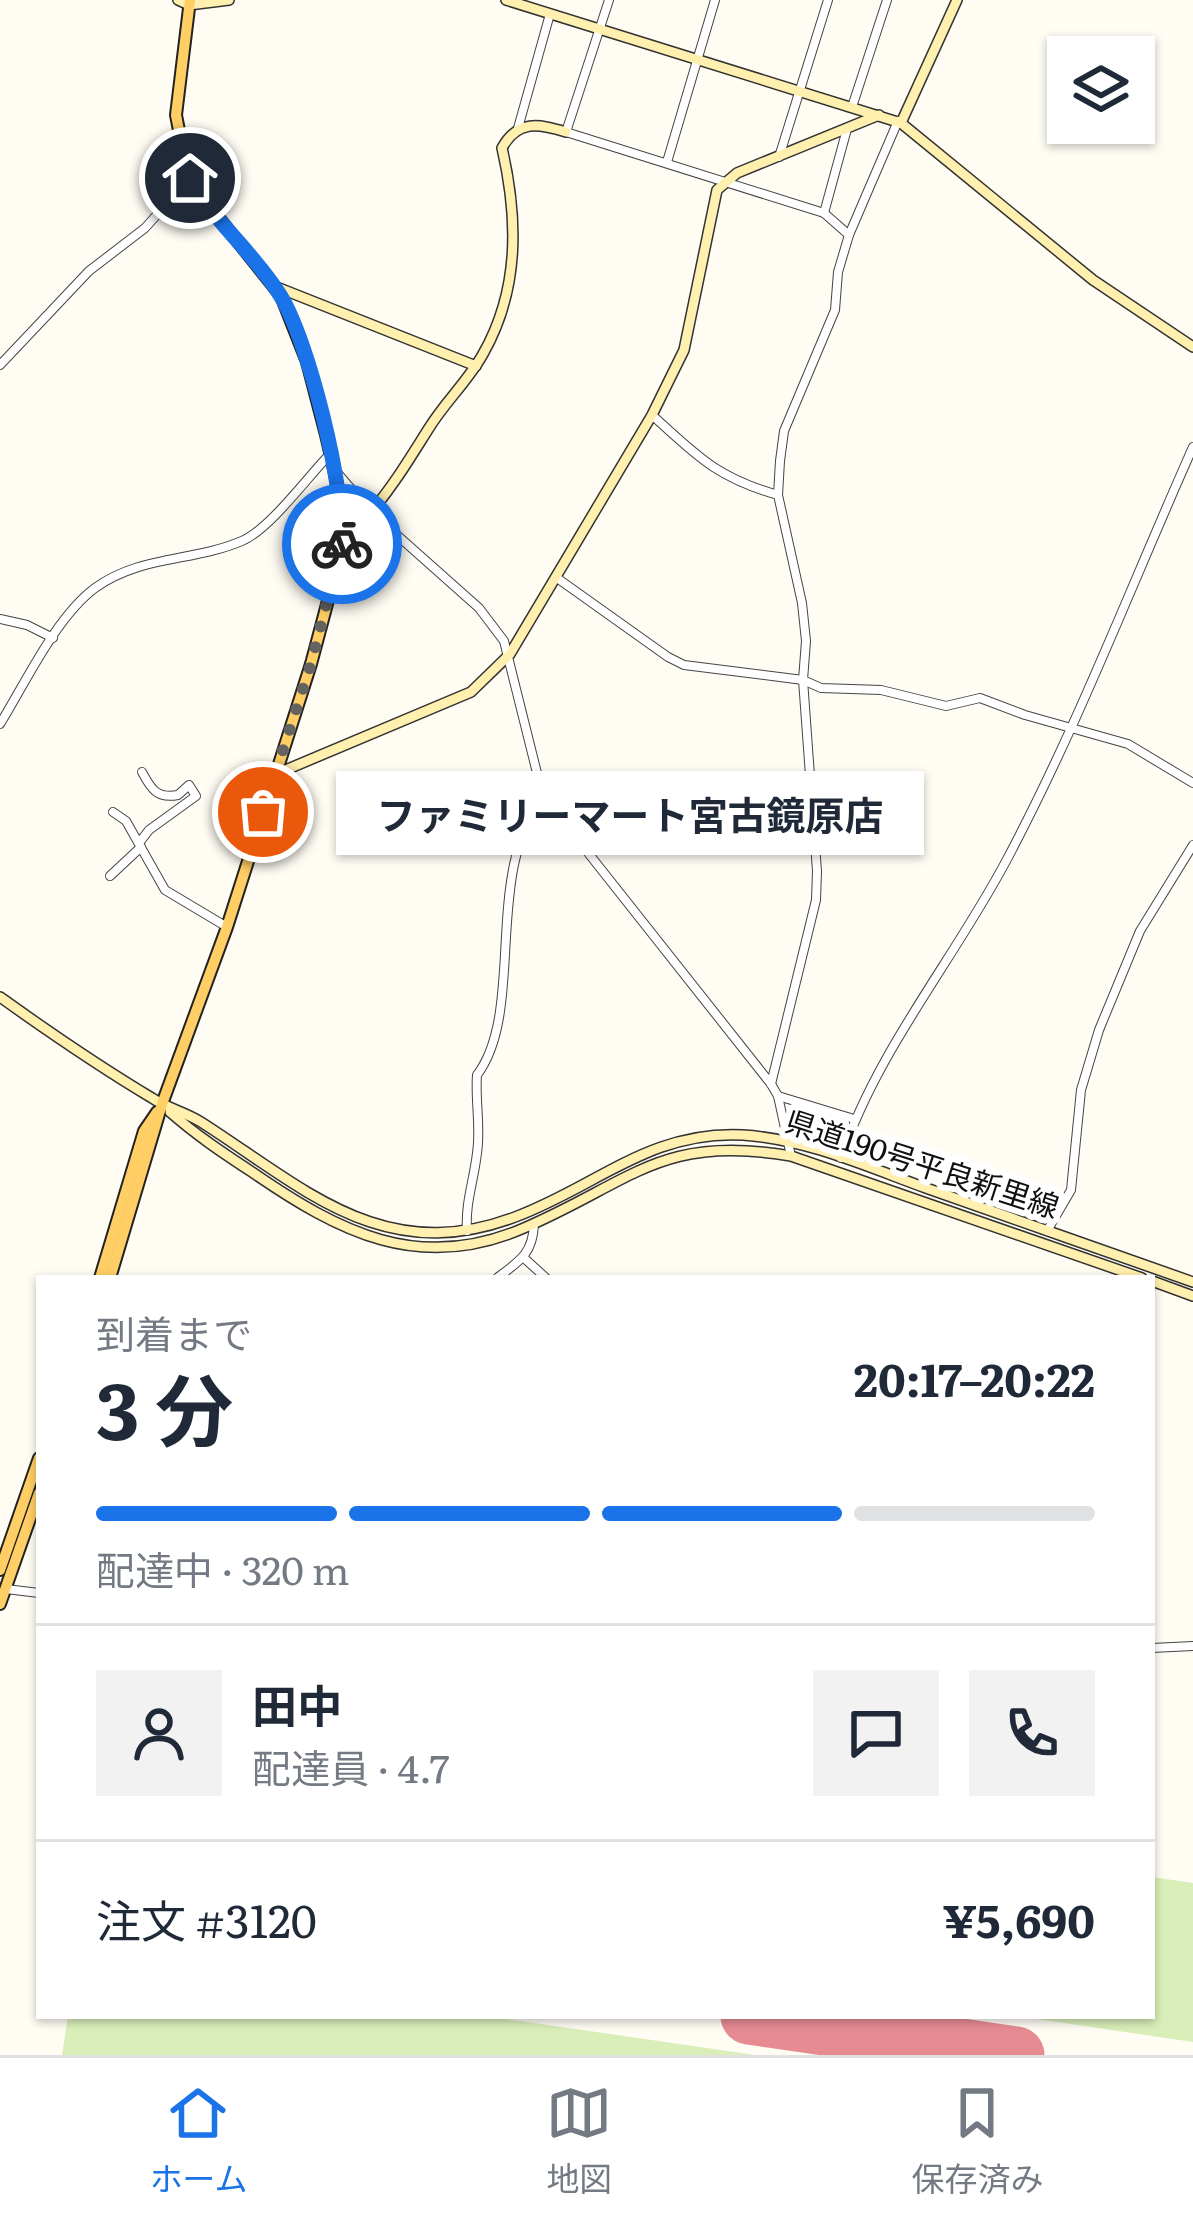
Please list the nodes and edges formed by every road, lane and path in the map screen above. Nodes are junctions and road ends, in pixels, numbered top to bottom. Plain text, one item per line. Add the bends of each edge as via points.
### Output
1 (230, 0) edge
2 (506, 0) edge
3 (609, 0) edge
4 (716, 0) edge
5 (828, 0) edge
6 (887, 0) edge
7 (957, 0) edge
8 (186, 2) edge
9 (550, 14) junction
10 (600, 28) junction
11 (698, 58) junction
12 (800, 91) junction
13 (851, 107) junction
14 (879, 115) junction
15 (900, 122) junction
16 (518, 128) junction
17 (847, 129) junction
18 (566, 132) junction
19 (779, 157) junction
20 (667, 162) junction
21 (190, 178) junction
22 (724, 181) junction
23 (824, 213) junction
24 (849, 235) junction
25 (272, 285) junction
26 (1193, 347) edge
27 (0, 365) edge
28 (476, 366) junction
29 (652, 415) junction
30 (1193, 447) edge
31 (330, 454) junction
32 (333, 468) junction
33 (778, 495) junction
34 (371, 512) junction
35 (557, 578) junction
36 (0, 619) edge
37 (53, 638) junction
38 (510, 654) junction
39 (803, 680) junction
40 (0, 724) edge
41 (1075, 727) junction
42 (142, 772) dead end
43 (276, 774) junction
44 (1193, 783) edge
45 (160, 795) junction
46 (547, 796) junction
47 (112, 812) dead end
48 (169, 817) junction
49 (140, 845) junction
50 (1193, 845) edge
51 (110, 876) dead end
52 (227, 927) junction
53 (0, 997) edge
54 (771, 1084) junction
55 (778, 1096) junction
56 (162, 1105) junction
57 (854, 1119) junction
58 (789, 1143) junction
59 (791, 1156) junction
60 (841, 1158) junction
61 (534, 1224) junction
62 (467, 1231) junction
63 (1047, 1231) junction
64 (524, 1258) junction
65 (101, 1275) edge
66 (111, 1275) edge
67 (501, 1275) edge
68 (543, 1275) edge
69 (1133, 1275) edge
70 (1155, 1282) edge
71 (1193, 1282) edge
72 (1193, 1296) edge
73 (36, 1467) edge
74 (36, 1502) edge
75 (0, 1570) edge
76 (6, 1589) junction
77 (36, 1593) edge
78 (0, 1604) edge
79 (1193, 1646) edge
80 (1155, 1648) edge

1 - 8 street
2 - 9 street
3 - 10 street
4 - 11 street
5 - 12 street
6 - 13 street
7 - 15 street
8 - 21 main road via 176,115
9 - 10 street
9 - 16 street
10 - 11 street
10 - 18 street
11 - 12 street
11 - 20 street
12 - 13 street
12 - 19 street
13 - 14 street
14 - 15 street
14 - 17 street
15 - 24 street
15 - 26 street via 1093,280
16 - 18 street via 535,123
16 - 28 street via 502,148 513,276
17 - 19 street
17 - 23 street
18 - 20 street
19 - 22 street
20 - 22 street
21 - 25 main road
21 - 27 street
22 - 23 street
22 - 29 street via 684,350
23 - 24 street
24 - 33 street via 836,310 784,431
25 - 28 street
25 - 31 main road via 308,362
28 - 34 street
29 - 33 street via 711,468
29 - 35 street
30 - 41 street
31 - 32 main road
31 - 37 street via 250,538 131,567 74,606
32 - 34 street
32 - 43 main road via 342,548
33 - 39 street via 802,603
34 - 38 street via 479,608
35 - 38 street
35 - 39 street via 684,665
36 - 37 street
37 - 40 street
38 - 43 street via 471,692
38 - 46 street
39 - 41 street via 946,706 980,698
39 - 54 street via 816,900
41 - 44 street via 1145,752
41 - 57 street via 975,920
42 - 45 street
43 - 52 main road
45 - 48 street
45 - 48 street via 195,789
46 - 54 street
46 - 62 street via 524,827 506,917 500,1005 477,1075
47 - 49 street
48 - 49 street
49 - 51 street
49 - 52 street via 165,890
50 - 63 street via 1141,931 1100,1030 1081,1090 1071,1190
52 - 56 main road
53 - 56 street
54 - 55 street
55 - 57 street
55 - 58 street
56 - 61 street, 県道190号平良新里線 via 281,1192 364,1237 457,1247
56 - 62 street, 県道190号平良新里線 via 362,1222 409,1233
56 - 65 main road via 144,1131
56 - 66 main road
57 - 60 street
58 - 59 street
58 - 60 street, 県道190号平良新里線
58 - 62 street, 県道190号平良新里線 via 711,1135 665,1144 517,1217
59 - 61 street, 県道190号平良新里線 via 739,1149 676,1156
59 - 69 street, 県道190号平良新里線
60 - 63 street, 県道190号平良新里線
61 - 64 street
63 - 71 street, 県道190号平良新里線
64 - 67 street
64 - 68 street
70 - 72 street
73 - 75 main road
74 - 76 main road
76 - 77 street
76 - 78 main road
79 - 80 street

